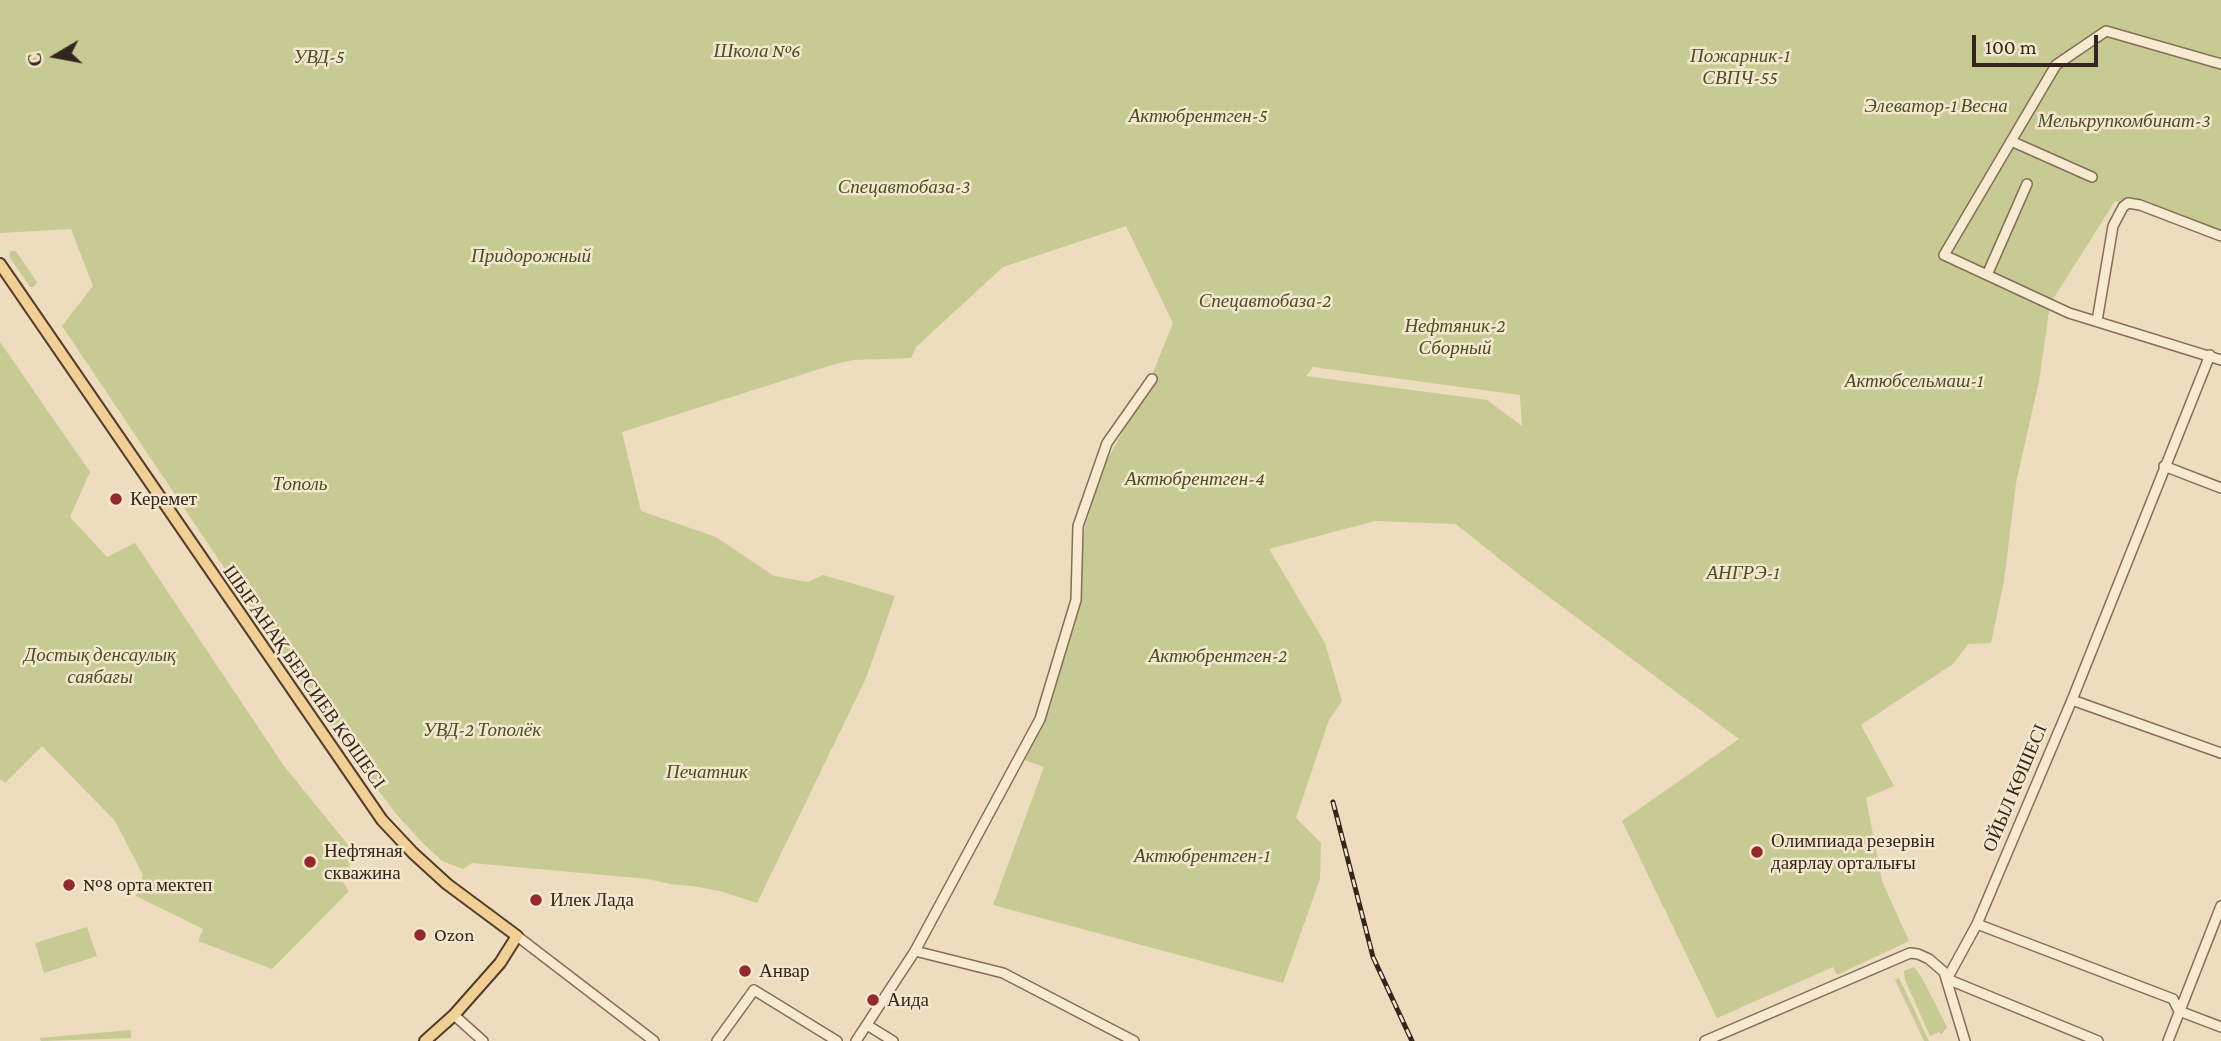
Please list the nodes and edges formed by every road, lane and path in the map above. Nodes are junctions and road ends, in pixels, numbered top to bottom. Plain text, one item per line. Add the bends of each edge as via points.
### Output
1 (2221, 64) edge
2 (2011, 141) junction
3 (2092, 177) dead end
4 (2026, 184) dead end
5 (2221, 236) edge
6 (0, 264) edge
7 (1987, 275) junction
8 (2097, 321) junction
9 (2210, 355) junction
10 (2221, 359) edge
11 (1152, 379) dead end
12 (2164, 466) junction
13 (2221, 488) edge
14 (2072, 700) junction
15 (2221, 753) edge
16 (2221, 906) edge
17 (1977, 924) junction
18 (517, 936) junction
19 (915, 951) junction
20 (1947, 979) junction
21 (2179, 1012) junction
22 (454, 1015) junction
23 (867, 1026) junction
24 (2221, 1027) edge
25 (425, 1041) edge
26 (483, 1041) edge
27 (654, 1041) edge
28 (717, 1041) edge
29 (837, 1041) edge
30 (856, 1041) edge
31 (893, 1041) edge
32 (1134, 1041) edge
33 (1704, 1041) edge
34 (1965, 1041) edge
35 (2098, 1041) edge
36 (2168, 1041) edge

1 - 2 street via 2106,31 2056,65
2 - 3 street
2 - 7 street via 1944,255
4 - 7 street
5 - 8 street via 2128,203 2113,226
6 - 18 main road, ШЫҒАНАҚ БЕРСИЕВ КӨШЕСІ via 382,820 447,884
7 - 8 street
8 - 9 street
9 - 10 street
9 - 12 street, ОЙЫЛ КӨШЕСІ
11 - 19 street via 1107,443 1078,526 1076,600 1040,719
12 - 13 street
12 - 14 street, ОЙЫЛ КӨШЕСІ
14 - 15 street
14 - 17 street, ОЙЫЛ КӨШЕСІ
16 - 21 street
17 - 20 street, ОЙЫЛ КӨШЕСІ
17 - 21 street via 2174,999
18 - 22 main road via 500,963
18 - 27 street, ШЫҒАНАҚ БЕРСИЕВ КӨШЕСІ
19 - 23 street
19 - 32 street via 1003,973
20 - 33 street via 1929,959 1910,953
20 - 34 street
20 - 35 street
21 - 24 street
21 - 36 street
22 - 25 main road
22 - 26 street
23 - 30 street
23 - 31 street
28 - 29 street via 754,990

